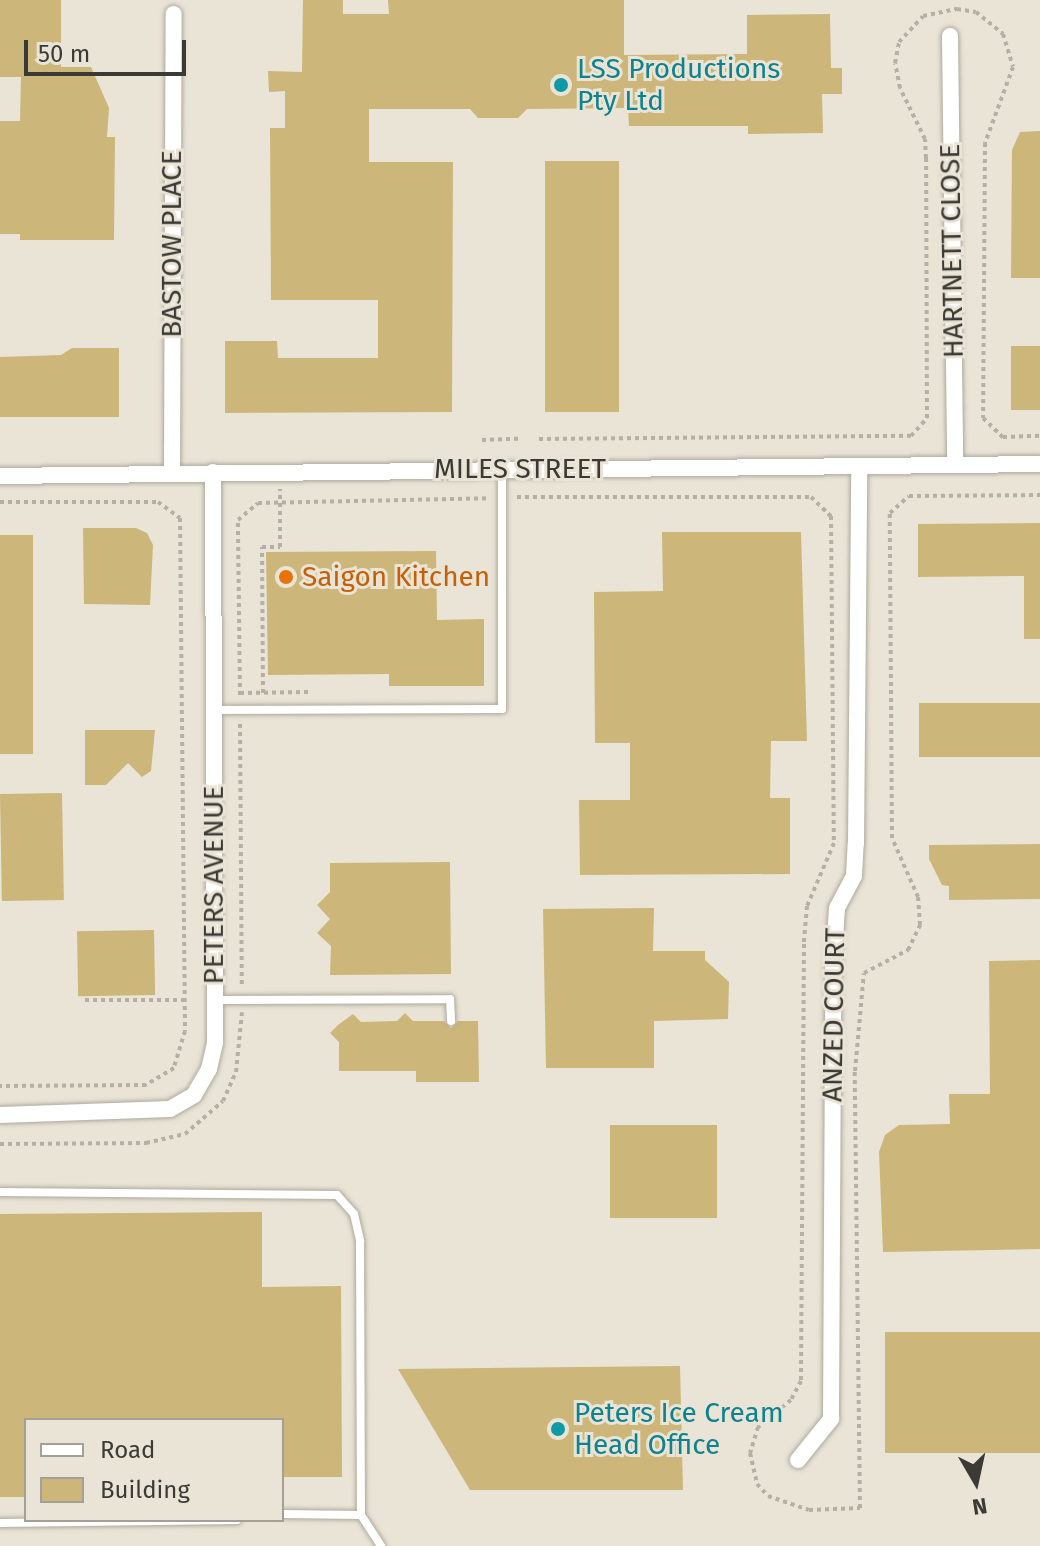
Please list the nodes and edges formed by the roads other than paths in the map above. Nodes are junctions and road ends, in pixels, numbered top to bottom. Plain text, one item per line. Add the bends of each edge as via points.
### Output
1 (174, 14) dead end
2 (950, 36) dead end
3 (1040, 464) edge
4 (955, 465) junction
5 (859, 467) junction
6 (502, 470) junction
7 (213, 472) junction
8 (172, 473) junction
9 (0, 476) edge
10 (213, 710) junction
11 (215, 1000) junction
12 (451, 1021) dead end
13 (0, 1115) edge
14 (0, 1192) edge
15 (798, 1460) dead end
16 (284, 1514) edge
17 (361, 1515) junction
18 (79, 1522) edge
19 (0, 1523) edge
20 (381, 1546) edge

1 - 8 street, BASTOW PLACE
2 - 4 street, HARTNETT CLOSE
3 - 4 street, MILES STREET
4 - 5 street, MILES STREET
5 - 6 street, MILES STREET
5 - 15 street, ANZED COURT via 856,843 854,876 837,908 833,971 831,1419
6 - 7 street, MILES STREET
6 - 10 lane via 502,709
7 - 8 street, MILES STREET
7 - 10 street, PETERS AVENUE
8 - 9 street, MILES STREET
10 - 11 street, PETERS AVENUE
11 - 12 lane via 450,999
11 - 13 street, PETERS AVENUE via 209,1069 194,1095 170,1109
14 - 17 lane via 337,1195 354,1214 360,1241
16 - 17 lane
17 - 20 lane
18 - 19 lane

